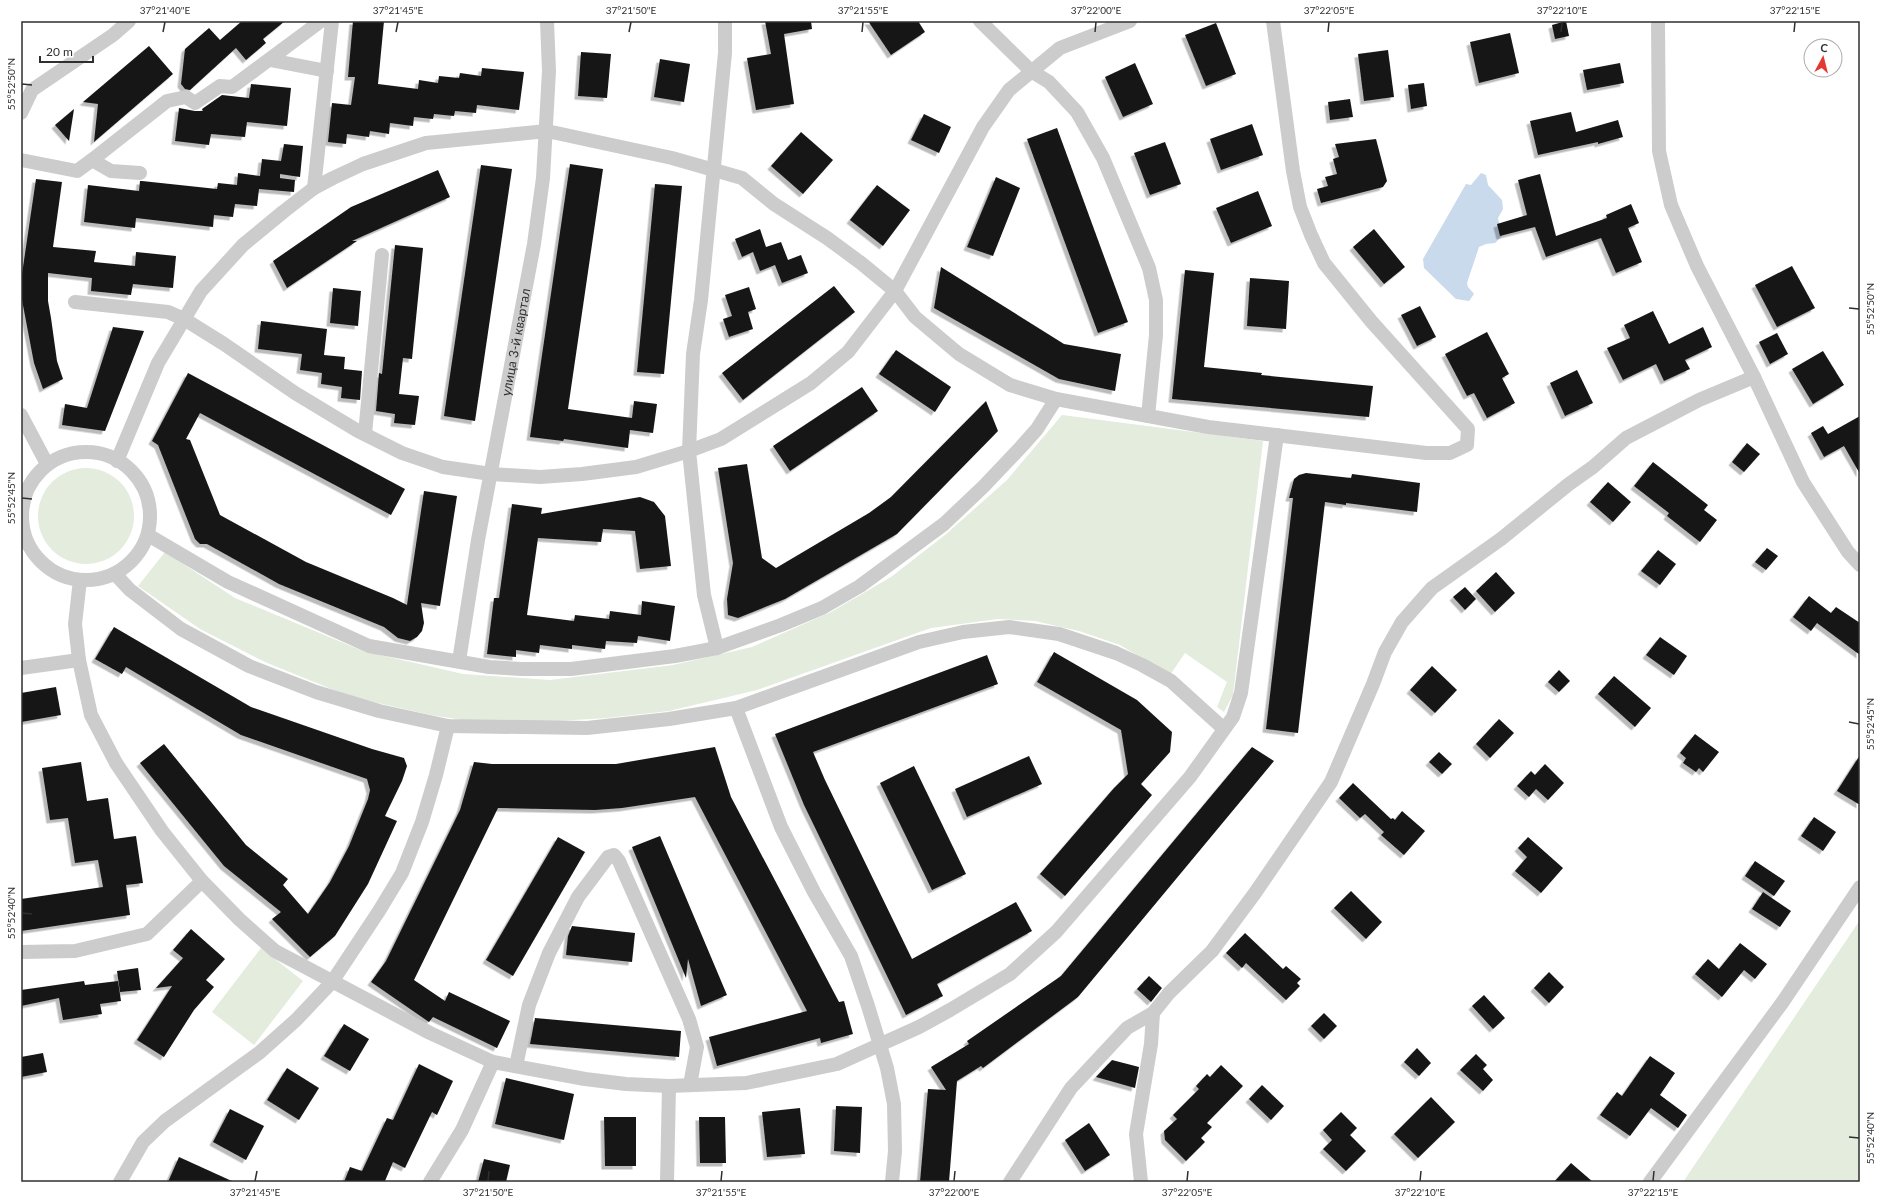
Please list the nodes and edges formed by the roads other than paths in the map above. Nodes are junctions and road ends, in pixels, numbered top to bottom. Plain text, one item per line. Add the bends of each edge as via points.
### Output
1 (129, 21) edge
2 (320, 21) edge
3 (332, 21) edge
4 (548, 21) edge
5 (725, 21) edge
6 (980, 21) edge
7 (1130, 21) edge
8 (1273, 21) edge
9 (1658, 21) edge
10 (270, 60) junction
11 (327, 71) junction
12 (1031, 71) junction
13 (21, 113) edge
14 (547, 131) junction
15 (21, 160) edge
16 (92, 160) junction
17 (713, 170) junction
18 (140, 173) dead end
19 (314, 188) junction
20 (382, 255) dead end
21 (895, 291) junction
22 (75, 302) dead end
23 (184, 319) junction
24 (1754, 377) junction
25 (1056, 399) junction
26 (21, 416) edge
27 (1148, 416) junction
28 (365, 434) junction
29 (1277, 435) junction
30 (689, 451) junction
31 (117, 461) junction
32 (47, 464) junction
33 (491, 474) junction
34 (24, 488) edge
35 (22, 525) edge
36 (148, 535) junction
37 (1860, 565) edge
38 (114, 574) junction
39 (80, 580) junction
40 (717, 648) junction
41 (79, 660) junction
42 (460, 661) junction
43 (21, 668) edge
44 (736, 708) junction
45 (448, 726) junction
46 (1224, 729) junction
47 (202, 880) junction
48 (1860, 887) edge
49 (21, 952) edge
50 (332, 982) junction
51 (1153, 1012) junction
52 (879, 1045) junction
53 (493, 1062) junction
54 (516, 1066) junction
55 (690, 1085) junction
56 (669, 1086) junction
57 (120, 1182) edge
58 (430, 1182) edge
59 (667, 1182) edge
60 (892, 1182) edge
61 (1010, 1182) edge
62 (1141, 1182) edge
63 (1650, 1182) edge

1 - 13 street via 113,35 32,90
2 - 10 street
3 - 11 street
4 - 14 street, улица 3-й квартал
5 - 17 street via 725,53
6 - 12 street
7 - 12 street via 1060,48
8 - 29 street via 1300,207 1317,249 1324,263 1371,320 1468,429 1467,445 1450,453 1398,451
9 - 24 street via 1659,151 1671,205 1697,266
10 - 11 street
10 - 16 street via 232,87 220,86 195,103 186,97 167,101
11 - 19 street
12 - 21 street via 1009,90 983,127
12 - 27 street via 1049,82 1077,112 1103,158 1148,268 1156,300 1156,335
14 - 17 street via 625,147
14 - 19 street via 426,143 363,164
14 - 33 street, улица 3-й квартал via 534,244
15 - 16 street via 77,171
16 - 18 street via 111,171
17 - 21 street via 742,178 774,204 833,242
17 - 30 street via 701,300 693,354
19 - 23 street via 243,245 201,291
20 - 28 street
21 - 25 street via 915,317 959,354 1010,385
21 - 30 street via 848,352 811,383 721,439
22 - 23 street via 168,312
23 - 28 street via 295,393
23 - 31 street via 158,363
24 - 37 street via 1803,482 1848,552
24 - 51 street via 1699,400 1626,438 1593,468 1432,588 1402,622 1385,652 1332,782 1212,950
25 - 27 street
25 - 40 street via 1037,429 984,486 944,524 902,556 860,586 822,608
26 - 32 street
27 - 29 street via 1208,427
28 - 33 street via 402,452 443,466
29 - 46 street via 1242,693 1233,717
30 - 33 street via 636,467 582,474 540,477
30 - 40 street via 704,595
31 - 32 street via 92,451 68,454
31 - 36 street via 134,472 150,500 151,524
32 - 34 street
33 - 42 street, улица 3-й квартал via 478,540
34 - 35 street
35 - 39 street via 26,542 42,564 59,576
36 - 38 street via 145,544 127,567
36 - 42 street via 228,582 370,646
38 - 39 street via 99,579
38 - 45 street via 130,590 180,629 249,666 316,692 379,711
39 - 41 street via 75,624
40 - 42 street via 571,669 522,670
41 - 43 street
41 - 47 street via 92,715 116,763 162,831
44 - 45 street via 662,720 586,728
44 - 46 street via 919,642 963,632 1009,627 1059,634 1116,653 1142,665 1171,682
44 - 52 street via 781,827 851,956
45 - 50 street via 422,822 402,873
46 - 52 street via 1190,777 1056,932 1010,974 950,1010
47 - 49 street via 147,934 76,951
47 - 50 street via 239,919 275,951
48 - 63 street via 1782,1003
50 - 53 street via 430,1033
50 - 57 street via 296,1020 259,1053 165,1121 143,1142
51 - 61 street via 1127,1028 1071,1088
51 - 62 street via 1151,1044 1136,1134
52 - 55 street via 837,1064 787,1076 746,1083
52 - 60 street via 887,1068 894,1104 895,1151
53 - 54 street
53 - 58 street via 462,1130
54 - 55 street via 529,1004 549,953 578,897 608,857 614,855 619,861 689,1018 697,1047
54 - 56 street via 585,1079
55 - 56 street
56 - 59 street

